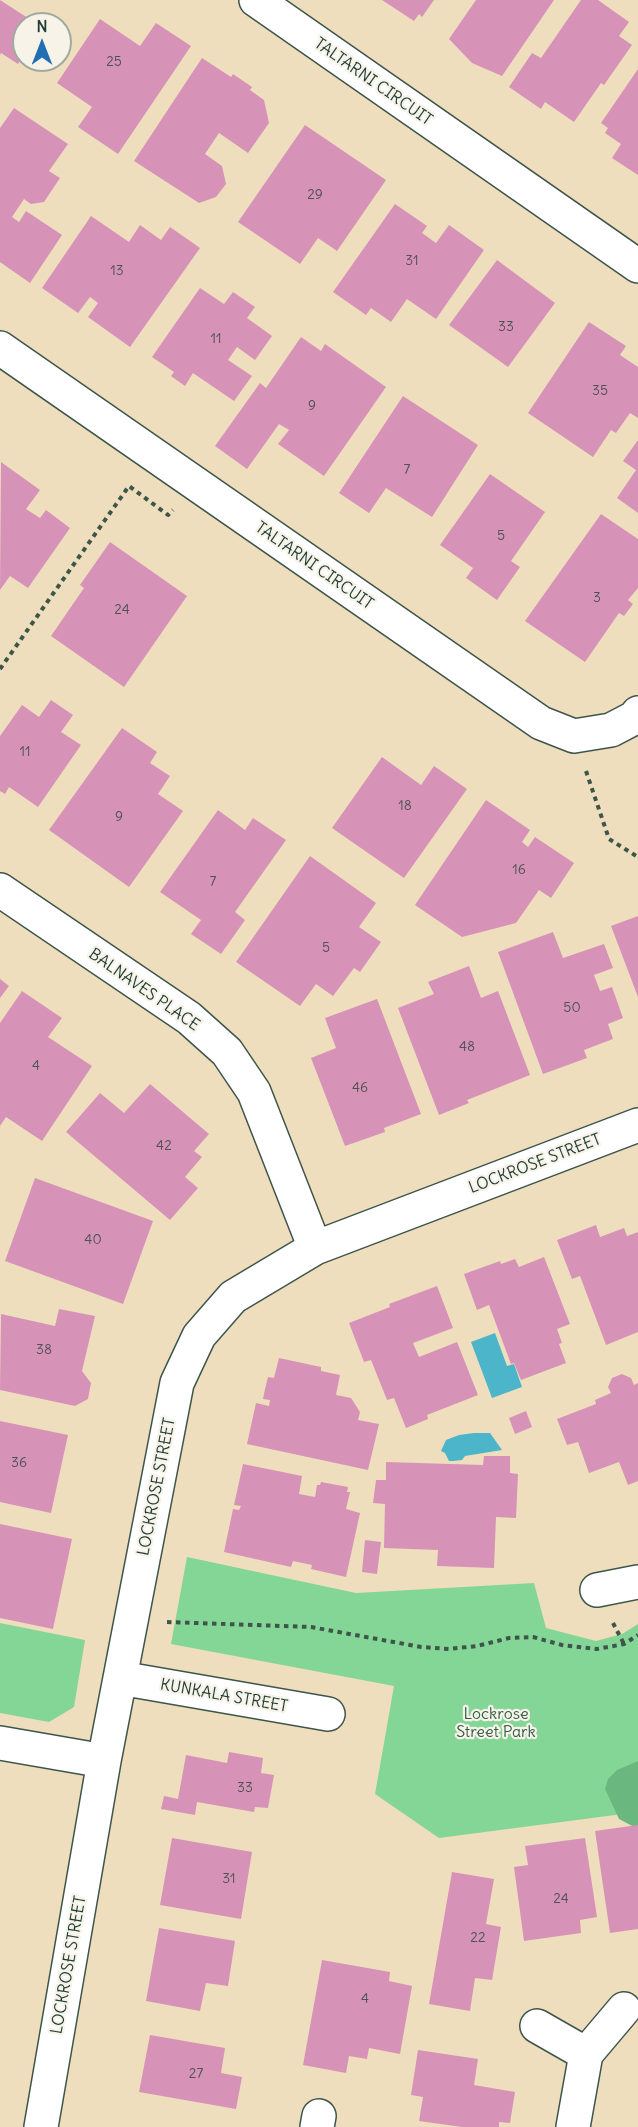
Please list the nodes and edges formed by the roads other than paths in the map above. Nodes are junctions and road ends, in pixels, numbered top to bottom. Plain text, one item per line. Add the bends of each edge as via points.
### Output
1 (256, 0) edge
2 (638, 267) edge
3 (0, 348) edge
4 (638, 712) edge
5 (0, 890) edge
6 (638, 1125) edge
7 (315, 1248) junction
8 (638, 1582) edge
9 (597, 1590) dead end
10 (120, 1678) junction
11 (328, 1714) dead end
12 (0, 1743) edge
13 (104, 1761) junction
14 (624, 2009) dead end
15 (537, 2026) dead end
16 (586, 2054) junction
17 (40, 2127) edge
18 (573, 2127) edge

1 - 2 street, TALTARNI CIRCUIT
3 - 4 street, TALTARNI CIRCUIT via 541,723 574,736 611,730
5 - 7 street, BALNAVES PLACE via 189,1018 227,1052 254,1092
6 - 7 street, LOCKROSE STREET
7 - 10 street, LOCKROSE STREET via 233,1297 199,1336 177,1383
8 - 9 street
10 - 11 street, KUNKALA STREET
10 - 13 street, LOCKROSE STREET
12 - 13 street
13 - 17 street, LOCKROSE STREET
14 - 16 street
15 - 16 street
16 - 18 street

